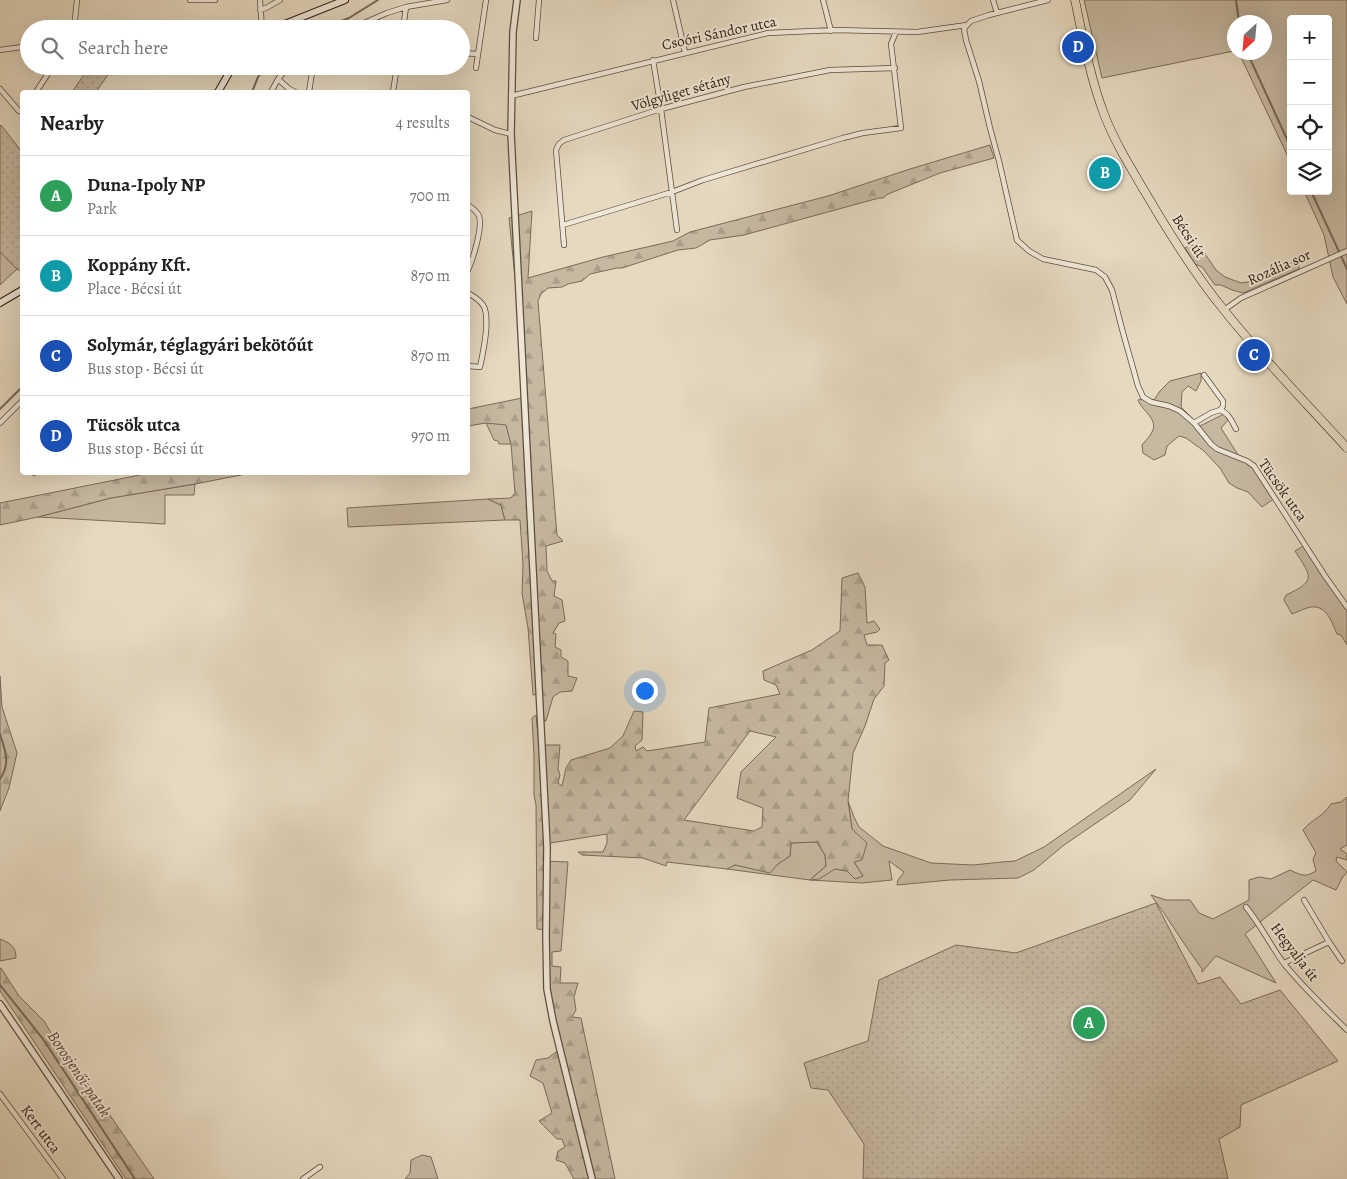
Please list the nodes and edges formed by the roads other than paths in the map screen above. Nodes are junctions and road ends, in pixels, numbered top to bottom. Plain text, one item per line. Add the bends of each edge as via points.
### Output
1 (76, 0) edge
2 (190, 0) edge
3 (209, 0) edge
4 (215, 0) edge
5 (260, 0) edge
6 (280, 0) edge
7 (345, 0) edge
8 (447, 0) edge
9 (486, 0) edge
10 (517, 0) edge
11 (539, 0) edge
12 (673, 0) edge
13 (823, 0) edge
14 (993, 0) edge
15 (1048, 0) edge
16 (1076, 0) edge
17 (406, 7) junction
18 (260, 10) junction
19 (997, 13) junction
20 (75, 20) edge
21 (261, 20) edge
22 (295, 20) edge
23 (371, 20) edge
24 (404, 20) edge
25 (967, 25) junction
26 (830, 31) junction
27 (896, 32) junction
28 (536, 38) dead end
29 (20, 47) edge
30 (0, 50) edge
31 (685, 52) junction
32 (470, 53) edge
33 (478, 54) junction
34 (654, 60) junction
35 (476, 68) dead end
36 (895, 68) junction
37 (47, 75) edge
38 (228, 75) edge
39 (281, 75) edge
40 (312, 75) edge
41 (396, 75) edge
42 (278, 79) junction
43 (0, 89) edge
44 (37, 90) edge
45 (219, 90) edge
46 (271, 90) edge
47 (292, 90) edge
48 (309, 90) edge
49 (393, 90) edge
50 (511, 96) junction
51 (662, 109) junction
52 (19, 111) dead end
53 (470, 118) edge
54 (511, 134) junction
55 (672, 192) junction
56 (470, 206) edge
57 (563, 225) junction
58 (677, 230) dead end
59 (564, 246) dead end
60 (1346, 251) edge
61 (470, 264) edge
62 (20, 291) edge
63 (470, 294) edge
64 (0, 303) edge
65 (1224, 310) junction
66 (470, 366) edge
67 (1204, 375) dead end
68 (20, 403) edge
69 (1220, 410) junction
70 (0, 423) edge
71 (1194, 423) junction
72 (1236, 429) dead end
73 (1347, 448) edge
74 (1347, 607) edge
75 (1304, 900) dead end
76 (1246, 907) dead end
77 (1329, 942) junction
78 (1342, 961) dead end
79 (1284, 963) junction
80 (0, 1004) edge
81 (1347, 1030) edge
82 (0, 1094) edge
83 (320, 1167) dead end
84 (63, 1179) edge
85 (119, 1179) edge
86 (303, 1179) edge
87 (592, 1179) edge

1 - 20 street
2 - 3 street
3 - 4 street
5 - 18 street
6 - 18 street
7 - 22 main road
8 - 17 street
9 - 33 street
10 - 50 street
11 - 28 street
12 - 31 street
13 - 26 street
14 - 19 street
15 - 19 street
16 - 65 main road, Bécsi út via 1097,95 1117,144 1173,238
17 - 23 street
17 - 24 street
18 - 21 street
19 - 25 street
25 - 27 street, Csoóri Sándor utca
25 - 71 street, Tücsök utca via 964,35 979,81 1017,240 1043,259 1096,270 1104,276 1112,290 1143,397 1180,411
26 - 27 street, Csoóri Sándor utca
26 - 31 street, Csoóri Sándor utca via 768,33
27 - 36 street via 891,44
29 - 30 street
31 - 34 street, Csoóri Sándor utca
32 - 33 street
33 - 35 street
34 - 50 street, Csoóri Sándor utca
34 - 51 street
36 - 51 street, Völgyliget sétány via 830,70 744,87
36 - 55 street via 901,128 843,138
37 - 44 street
38 - 45 main road
39 - 42 street
40 - 48 street
41 - 49 street
42 - 46 street
42 - 47 street
43 - 52 street
50 - 54 street
51 - 55 street
51 - 57 street, Völgyliget sétány via 559,144 556,150
53 - 54 street
54 - 87 street via 547,847 547,989
55 - 57 street
55 - 58 street
56 - 61 street via 480,218
57 - 59 street, Völgyliget sétány
60 - 65 street, Rozália sor via 1241,298
62 - 64 main road
63 - 66 street via 482,304 486,314 480,367
65 - 73 main road, Bécsi út
67 - 69 street via 1223,401 1224,406
68 - 70 street
69 - 71 street
69 - 72 street via 1228,415
71 - 74 street, Tücsök utca via 1217,449 1254,466
75 - 77 street
76 - 79 street, Hegyalja út
77 - 78 street
77 - 79 street
79 - 81 street, Hegyalja út
80 - 85 street
82 - 84 street, Kert utca
83 - 86 street

